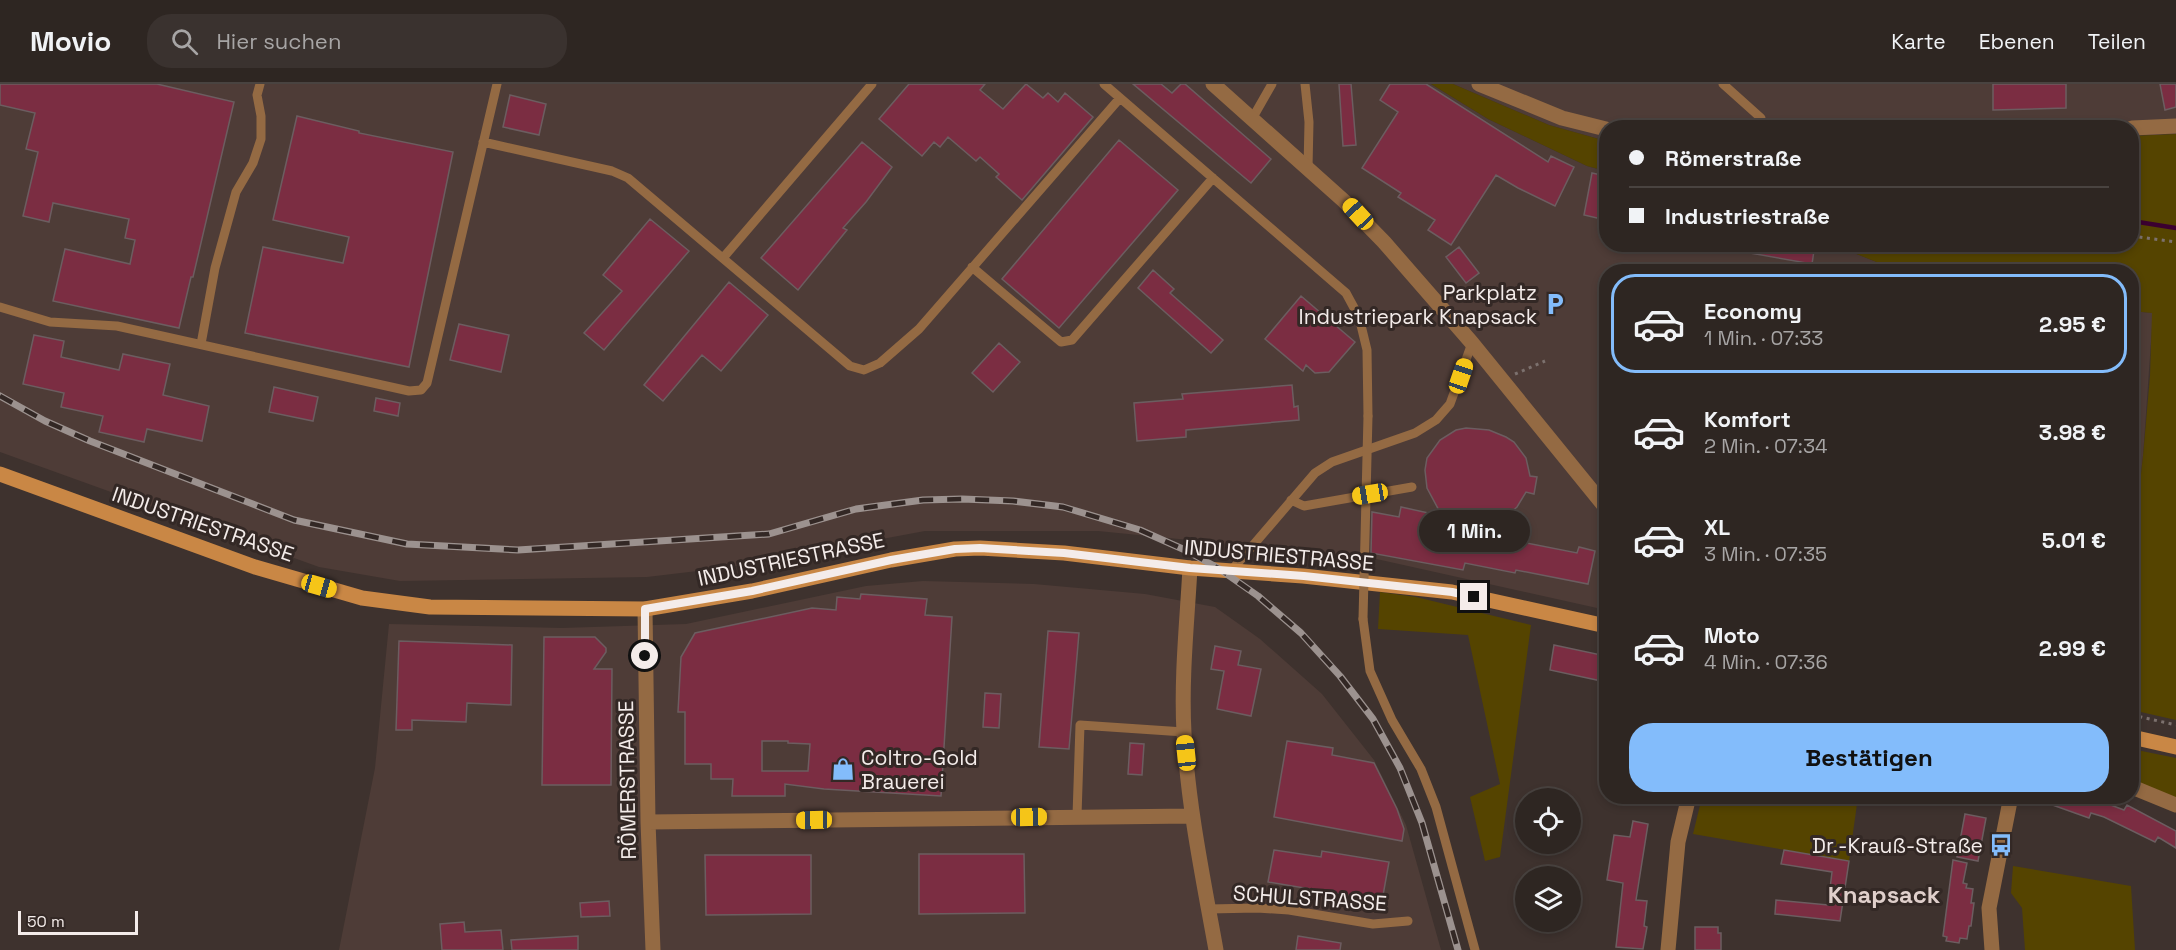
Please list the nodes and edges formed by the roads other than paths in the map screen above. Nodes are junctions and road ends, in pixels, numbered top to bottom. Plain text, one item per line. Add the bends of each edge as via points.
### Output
1 (260, 84) edge
2 (497, 84) edge
3 (872, 84) edge
4 (1104, 84) edge
5 (1272, 84) edge
6 (1305, 84) edge
7 (1480, 84) edge
8 (1723, 84) edge
9 (1214, 85) edge
10 (1120, 98) junction
11 (1252, 118) junction
12 (1761, 120) edge
13 (2176, 126) edge
14 (1599, 127) edge
15 (2139, 128) edge
16 (483, 142) junction
17 (1308, 168) junction
18 (1213, 178) junction
19 (723, 258) junction
20 (972, 267) junction
21 (0, 307) edge
22 (1472, 343) junction
23 (201, 345) junction
24 (0, 474) edge
25 (1412, 487) dead end
26 (1599, 499) edge
27 (1291, 500) junction
28 (1190, 568) junction
29 (1231, 571) junction
30 (645, 609) junction
31 (1599, 624) edge
32 (1184, 732) junction
33 (2139, 739) edge
34 (2176, 747) edge
35 (2139, 790) edge
36 (1687, 804) edge
37 (2009, 804) edge
38 (2176, 805) edge
39 (1077, 816) junction
40 (1192, 816) junction
41 (648, 822) junction
42 (1209, 909) junction
43 (1408, 921) dead end
44 (653, 950) edge
45 (1216, 950) edge
46 (1475, 950) edge
47 (1668, 950) edge
48 (1992, 950) edge

1 - 23 lane via 257,96 261,139 253,163 236,192 215,268
2 - 16 lane
3 - 19 lane
4 - 10 lane
5 - 11 lane
6 - 17 lane
7 - 14 street via 1562,118
8 - 12 lane
9 - 11 street
10 - 18 lane
10 - 20 lane
11 - 17 street
13 - 15 street
16 - 19 lane via 628,178
16 - 23 lane via 427,383 421,390 409,391
17 - 22 street via 1384,242
18 - 20 lane via 1072,340 1061,342
18 - 46 lane, bridge via 1346,293 1359,317 1368,350 1364,619 1370,671 1436,807
19 - 20 lane via 850,366 864,370 880,363 919,329
21 - 23 lane via 51,322 117,326
22 - 26 street
22 - 27 lane via 1450,404 1436,420 1415,433 1332,462 1315,473
24 - 30 main road, INDUSTRIESTRASSE via 255,567 362,598 430,607
25 - 27 lane via 1304,506
27 - 29 lane
28 - 29 main road, INDUSTRIESTRASSE
28 - 30 main road, INDUSTRIESTRASSE via 1064,553 955,549
28 - 32 street
29 - 31 main road, INDUSTRIESTRASSE via 1452,592
30 - 41 street, RÖMERSTRASSE
32 - 39 lane via 1080,725
32 - 40 street
33 - 34 main road
35 - 38 street
36 - 47 street via 1677,842
37 - 48 street via 1989,908
39 - 40 street
39 - 41 street
40 - 42 street
41 - 44 street, RÖMERSTRASSE
42 - 43 lane, SCHULSTRASSE via 1288,910 1372,924
42 - 45 street

